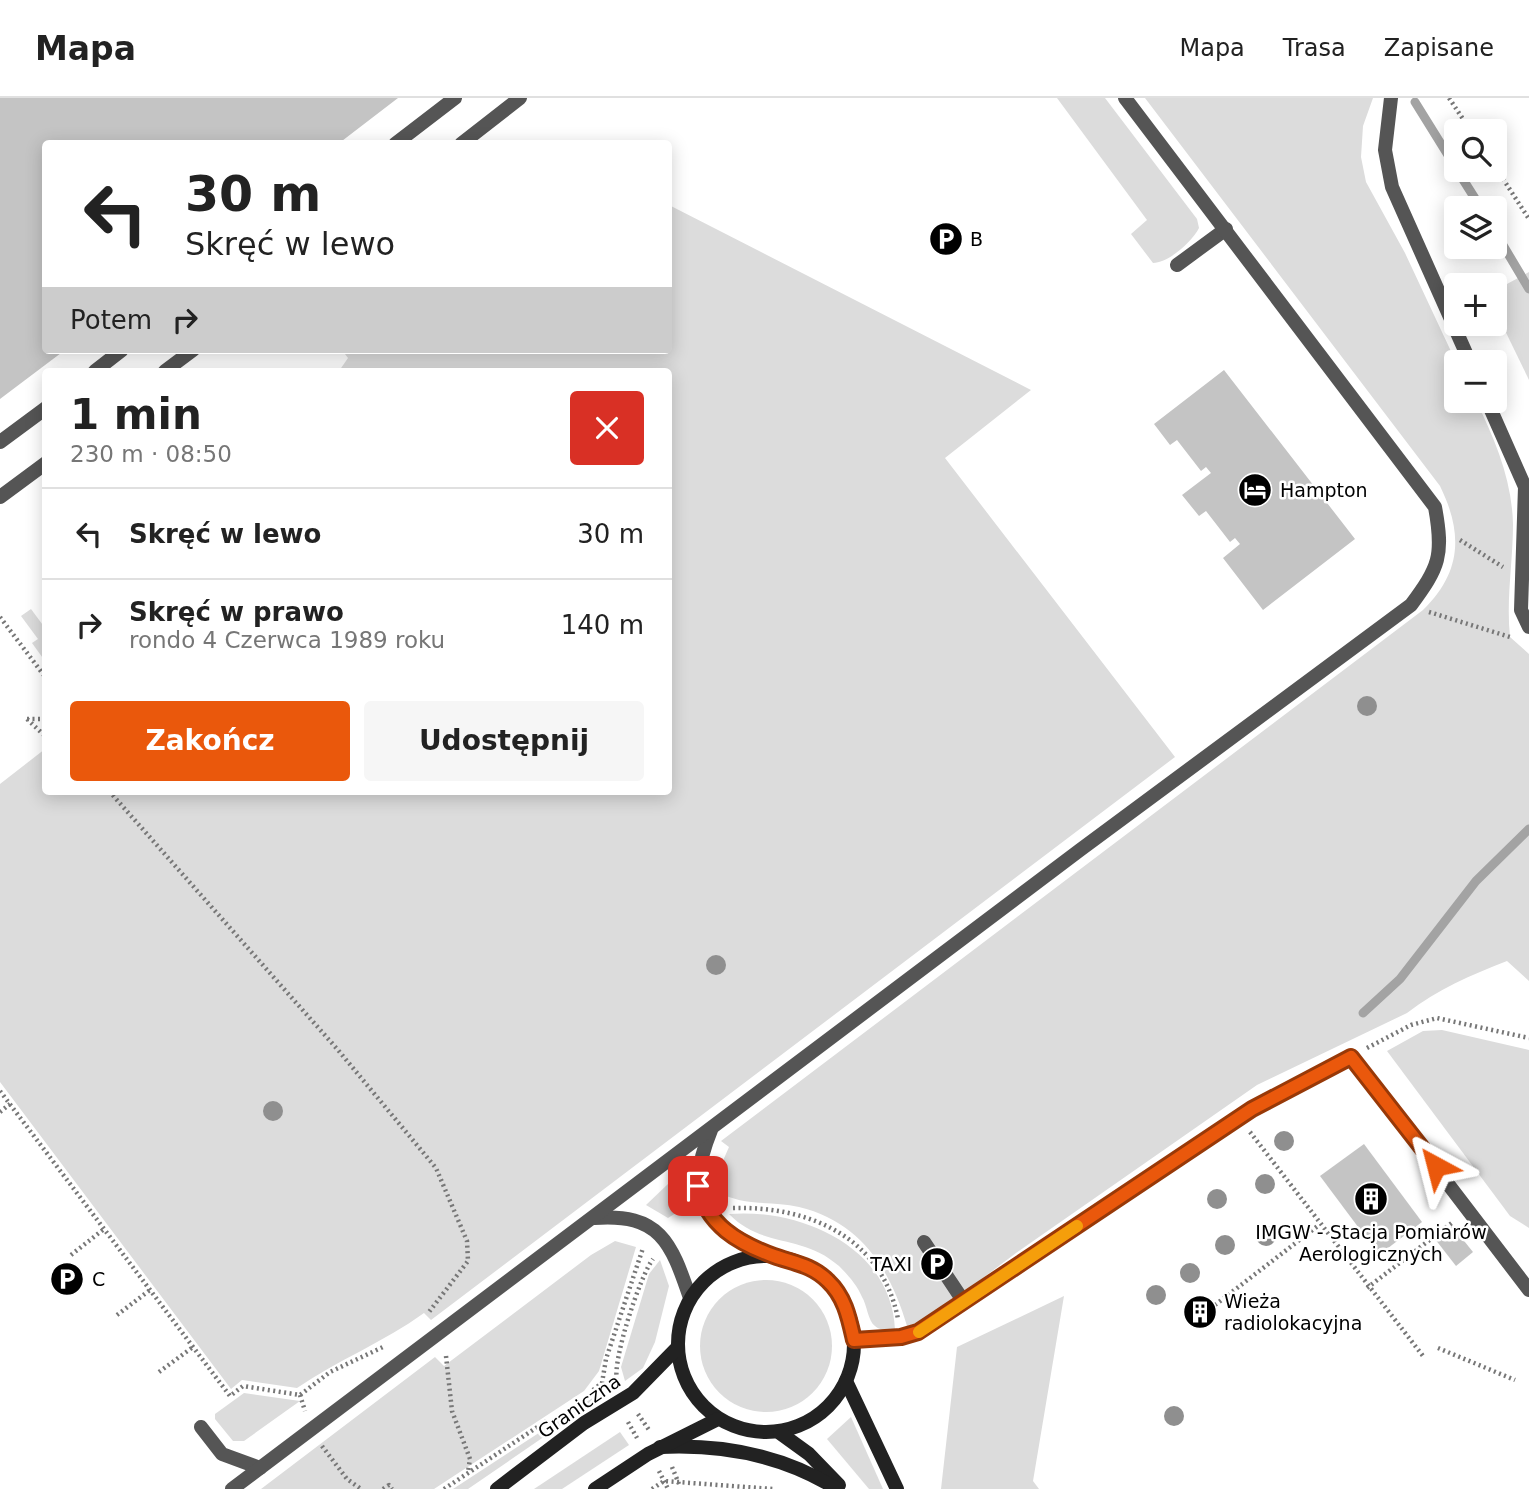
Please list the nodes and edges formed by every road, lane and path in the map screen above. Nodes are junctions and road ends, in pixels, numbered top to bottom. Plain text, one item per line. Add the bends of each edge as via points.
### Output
1 (455, 98) edge
2 (520, 98) edge
3 (1125, 98) edge
4 (1391, 98) edge
5 (1449, 98) edge
6 (1463, 119) edge
7 (399, 140) edge
8 (466, 140) edge
9 (1505, 182) edge
10 (1529, 219) edge
11 (1226, 229) junction
12 (1177, 265) dead end
13 (1465, 350) edge
14 (117, 354) edge
15 (188, 354) edge
16 (98, 368) edge
17 (169, 368) edge
18 (42, 411) edge
19 (1492, 413) edge
20 (0, 442) edge
21 (42, 466) edge
22 (0, 497) edge
23 (1440, 533) junction
24 (1522, 579) junction
25 (1411, 605) junction
26 (0, 617) edge
27 (1524, 632) edge
28 (42, 673) edge
29 (42, 719) edge
30 (42, 733) edge
31 (113, 795) edge
32 (1529, 1038) edge
33 (1351, 1057) junction
34 (0, 1091) edge
35 (10, 1104) junction
36 (0, 1112) edge
37 (1240, 1117) junction
38 (711, 1129) junction
39 (727, 1208) dead end
40 (1470, 1209) junction
41 (593, 1218) junction
42 (1319, 1225) junction
43 (104, 1229) junction
44 (924, 1242) dead end
45 (644, 1247) dead end
46 (659, 1254) dead end
47 (71, 1255) dead end
48 (773, 1256) junction
49 (1367, 1288) junction
50 (150, 1290) junction
51 (1529, 1290) edge
52 (690, 1298) junction
53 (964, 1302) junction
54 (1215, 1305) dead end
55 (117, 1315) dead end
56 (422, 1321) dead end
57 (901, 1337) junction
58 (854, 1340) junction
59 (193, 1346) junction
60 (1438, 1348) dead end
61 (677, 1349) junction
62 (446, 1356) dead end
63 (1423, 1356) dead end
64 (159, 1372) dead end
65 (1515, 1380) dead end
66 (846, 1381) junction
67 (621, 1388) dead end
68 (588, 1395) dead end
69 (230, 1396) dead end
70 (555, 1416) dead end
71 (639, 1416) dead end
72 (718, 1419) junction
73 (628, 1422) dead end
74 (201, 1427) dead end
75 (780, 1433) junction
76 (652, 1434) dead end
77 (640, 1441) dead end
78 (664, 1453) junction
79 (655, 1466) dead end
80 (260, 1468) junction
81 (468, 1473) junction
82 (664, 1481) junction
83 (679, 1484) junction
84 (232, 1489) edge
85 (383, 1489) edge
86 (391, 1489) edge
87 (444, 1489) edge
88 (497, 1489) edge
89 (595, 1489) edge
90 (652, 1489) edge
91 (668, 1489) edge
92 (674, 1489) edge
93 (773, 1489) edge
94 (840, 1489) edge
95 (897, 1489) edge

1 - 7 lane
2 - 8 lane
3 - 11 lane
4 - 13 lane via 1385,150 1392,187
5 - 6 path
9 - 10 path
11 - 12 lane
11 - 23 lane via 1435,508
14 - 16 lane
15 - 17 lane
18 - 20 lane
19 - 24 lane via 1525,487
21 - 22 lane
23 - 24 path via 1454,536
23 - 25 lane via 1436,572
24 - 27 lane
25 - 27 path via 1510,637
25 - 38 lane
26 - 28 path
29 - 30 path via 27,719
31 - 56 path via 436,1168 467,1241 468,1261
32 - 33 path via 1437,1018 1411,1025
33 - 37 lane
33 - 40 lane
34 - 35 path
35 - 36 path
35 - 43 path
37 - 42 path
37 - 53 lane
38 - 41 lane
38 - 48 lane via 700,1156 702,1206 734,1237
39 - 57 path via 764,1208 807,1216 842,1234 885,1279
40 - 49 path
40 - 51 lane
41 - 52 lane via 622,1216 649,1224 672,1251
41 - 80 lane
42 - 49 path
42 - 54 path
43 - 47 path
43 - 50 path
44 - 53 lane
45 - 68 path via 602,1383
46 - 67 path via 644,1274 624,1340 616,1369
48 - 52 main road via 741,1259 712,1274
48 - 58 main road via 803,1263 828,1281 846,1306
49 - 63 path
50 - 55 path
50 - 59 path
52 - 61 main road via 680,1322
53 - 57 lane via 918,1332
57 - 58 lane
58 - 66 main road
59 - 64 path
59 - 69 path
60 - 65 path
61 - 72 main road via 689,1388
61 - 88 main road, Graniczna via 633,1394 584,1423
62 - 81 path via 452,1411 470,1459
66 - 75 main road via 834,1401 816,1417
66 - 95 main road
70 - 81 path
71 - 76 path
72 - 75 main road via 742,1429
72 - 78 main road
73 - 77 path
74 - 80 lane via 222,1454
75 - 94 main road via 809,1454
78 - 83 path
78 - 89 main road
78 - 94 main road via 699,1446 747,1452 800,1469
79 - 82 path
80 - 84 lane
81 - 87 path
82 - 83 path
82 - 90 path
82 - 91 path
83 - 92 path
83 - 93 path
85 - 86 path via 389,1485

